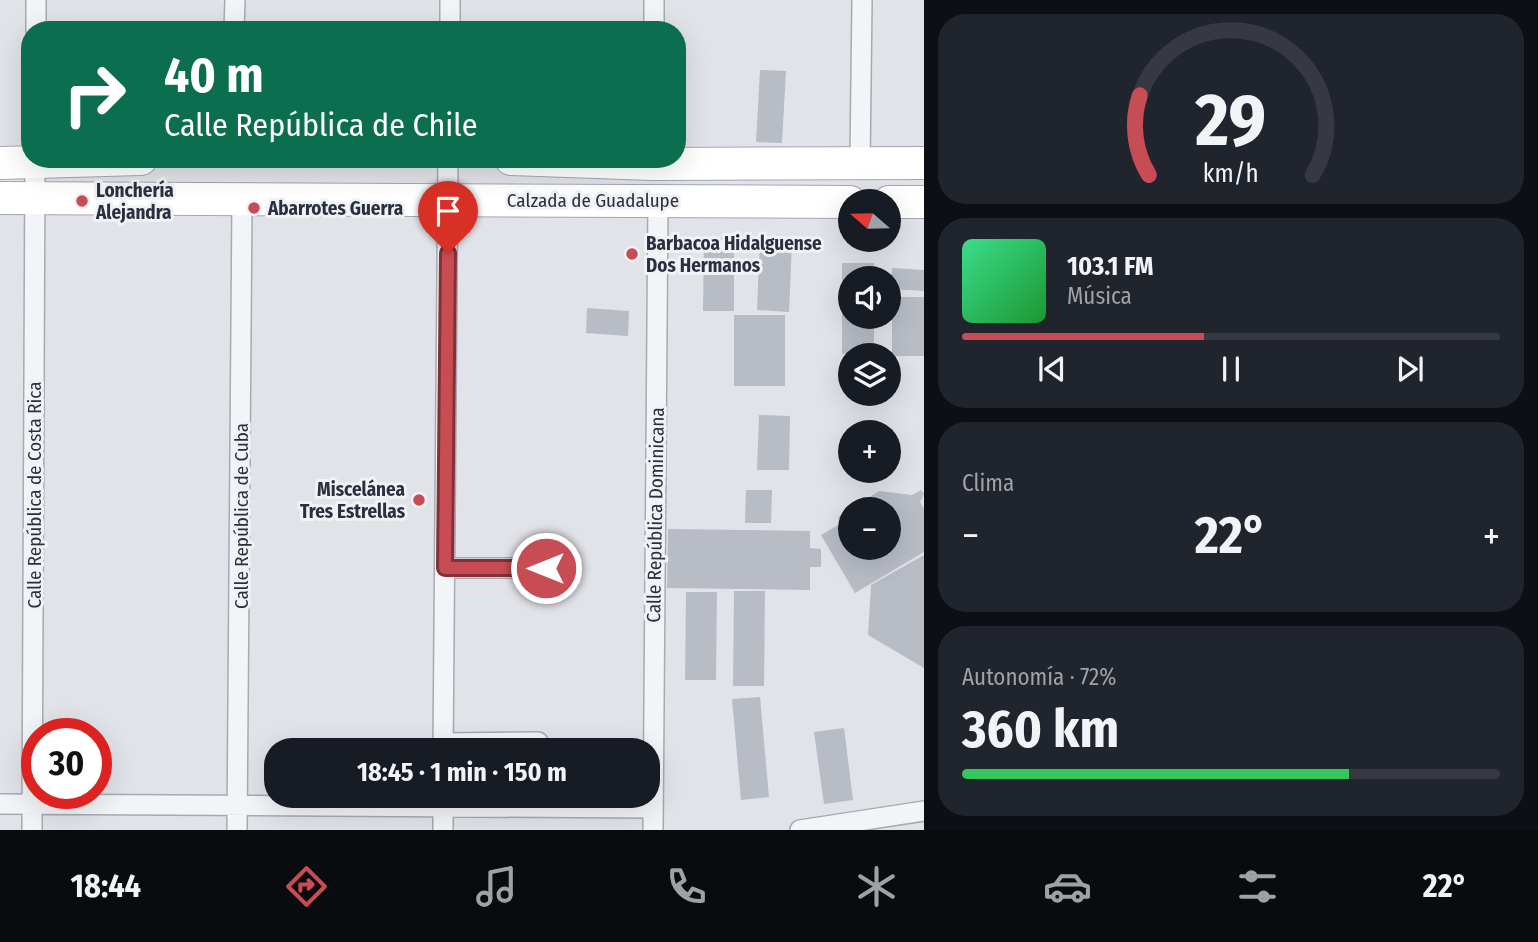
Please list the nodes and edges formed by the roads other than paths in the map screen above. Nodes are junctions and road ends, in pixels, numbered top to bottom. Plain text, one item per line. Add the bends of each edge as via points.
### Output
1 (36, 0) edge
2 (235, 0) edge
3 (450, 0) edge
4 (654, 0) edge
5 (862, 0) edge
6 (36, 21) edge
7 (234, 21) edge
8 (450, 21) edge
9 (654, 21) edge
10 (686, 161) edge
11 (21, 162) edge
12 (0, 163) edge
13 (860, 163) junction
14 (924, 163) edge
15 (35, 168) edge
16 (448, 168) edge
17 (0, 198) edge
18 (36, 199) junction
19 (448, 199) junction
20 (658, 200) junction
21 (242, 201) junction
22 (838, 202) edge
23 (901, 202) edge
24 (924, 202) edge
25 (445, 568) junction
26 (546, 568) dead end
27 (33, 718) edge
28 (443, 738) edge
29 (653, 738) edge
30 (0, 804) edge
31 (21, 804) edge
32 (112, 806) edge
33 (264, 807) edge
34 (240, 808) junction
35 (443, 808) edge
36 (652, 808) edge
37 (32, 809) edge
38 (924, 811) edge
39 (32, 830) edge
40 (237, 830) edge
41 (443, 830) edge
42 (653, 830) edge
43 (800, 830) edge

1 - 6 street
2 - 7 street
3 - 8 street
4 - 9 street
5 - 13 street
10 - 13 main road, Calzada de Guadalupe
11 - 12 main road
13 - 14 main road, Calzada de Guadalupe
15 - 18 street, Calle República de Costa Rica
16 - 19 street
17 - 18 main road, Calzada de Guadalupe
18 - 21 main road, Calzada de Guadalupe
18 - 27 street, Calle República de Costa Rica
19 - 20 main road, Calzada de Guadalupe
19 - 21 main road, Calzada de Guadalupe
19 - 25 street
20 - 22 main road, Calzada de Guadalupe
20 - 29 street, Calle República Dominicana
21 - 34 street, Calle República de Cuba
23 - 24 main road
25 - 26 street
25 - 28 street
30 - 31 street
32 - 34 street
33 - 34 street
34 - 40 street, Calle República de Cuba
35 - 41 street
36 - 42 street, Calle República Dominicana
37 - 39 street, Calle República de Costa Rica
38 - 43 street

